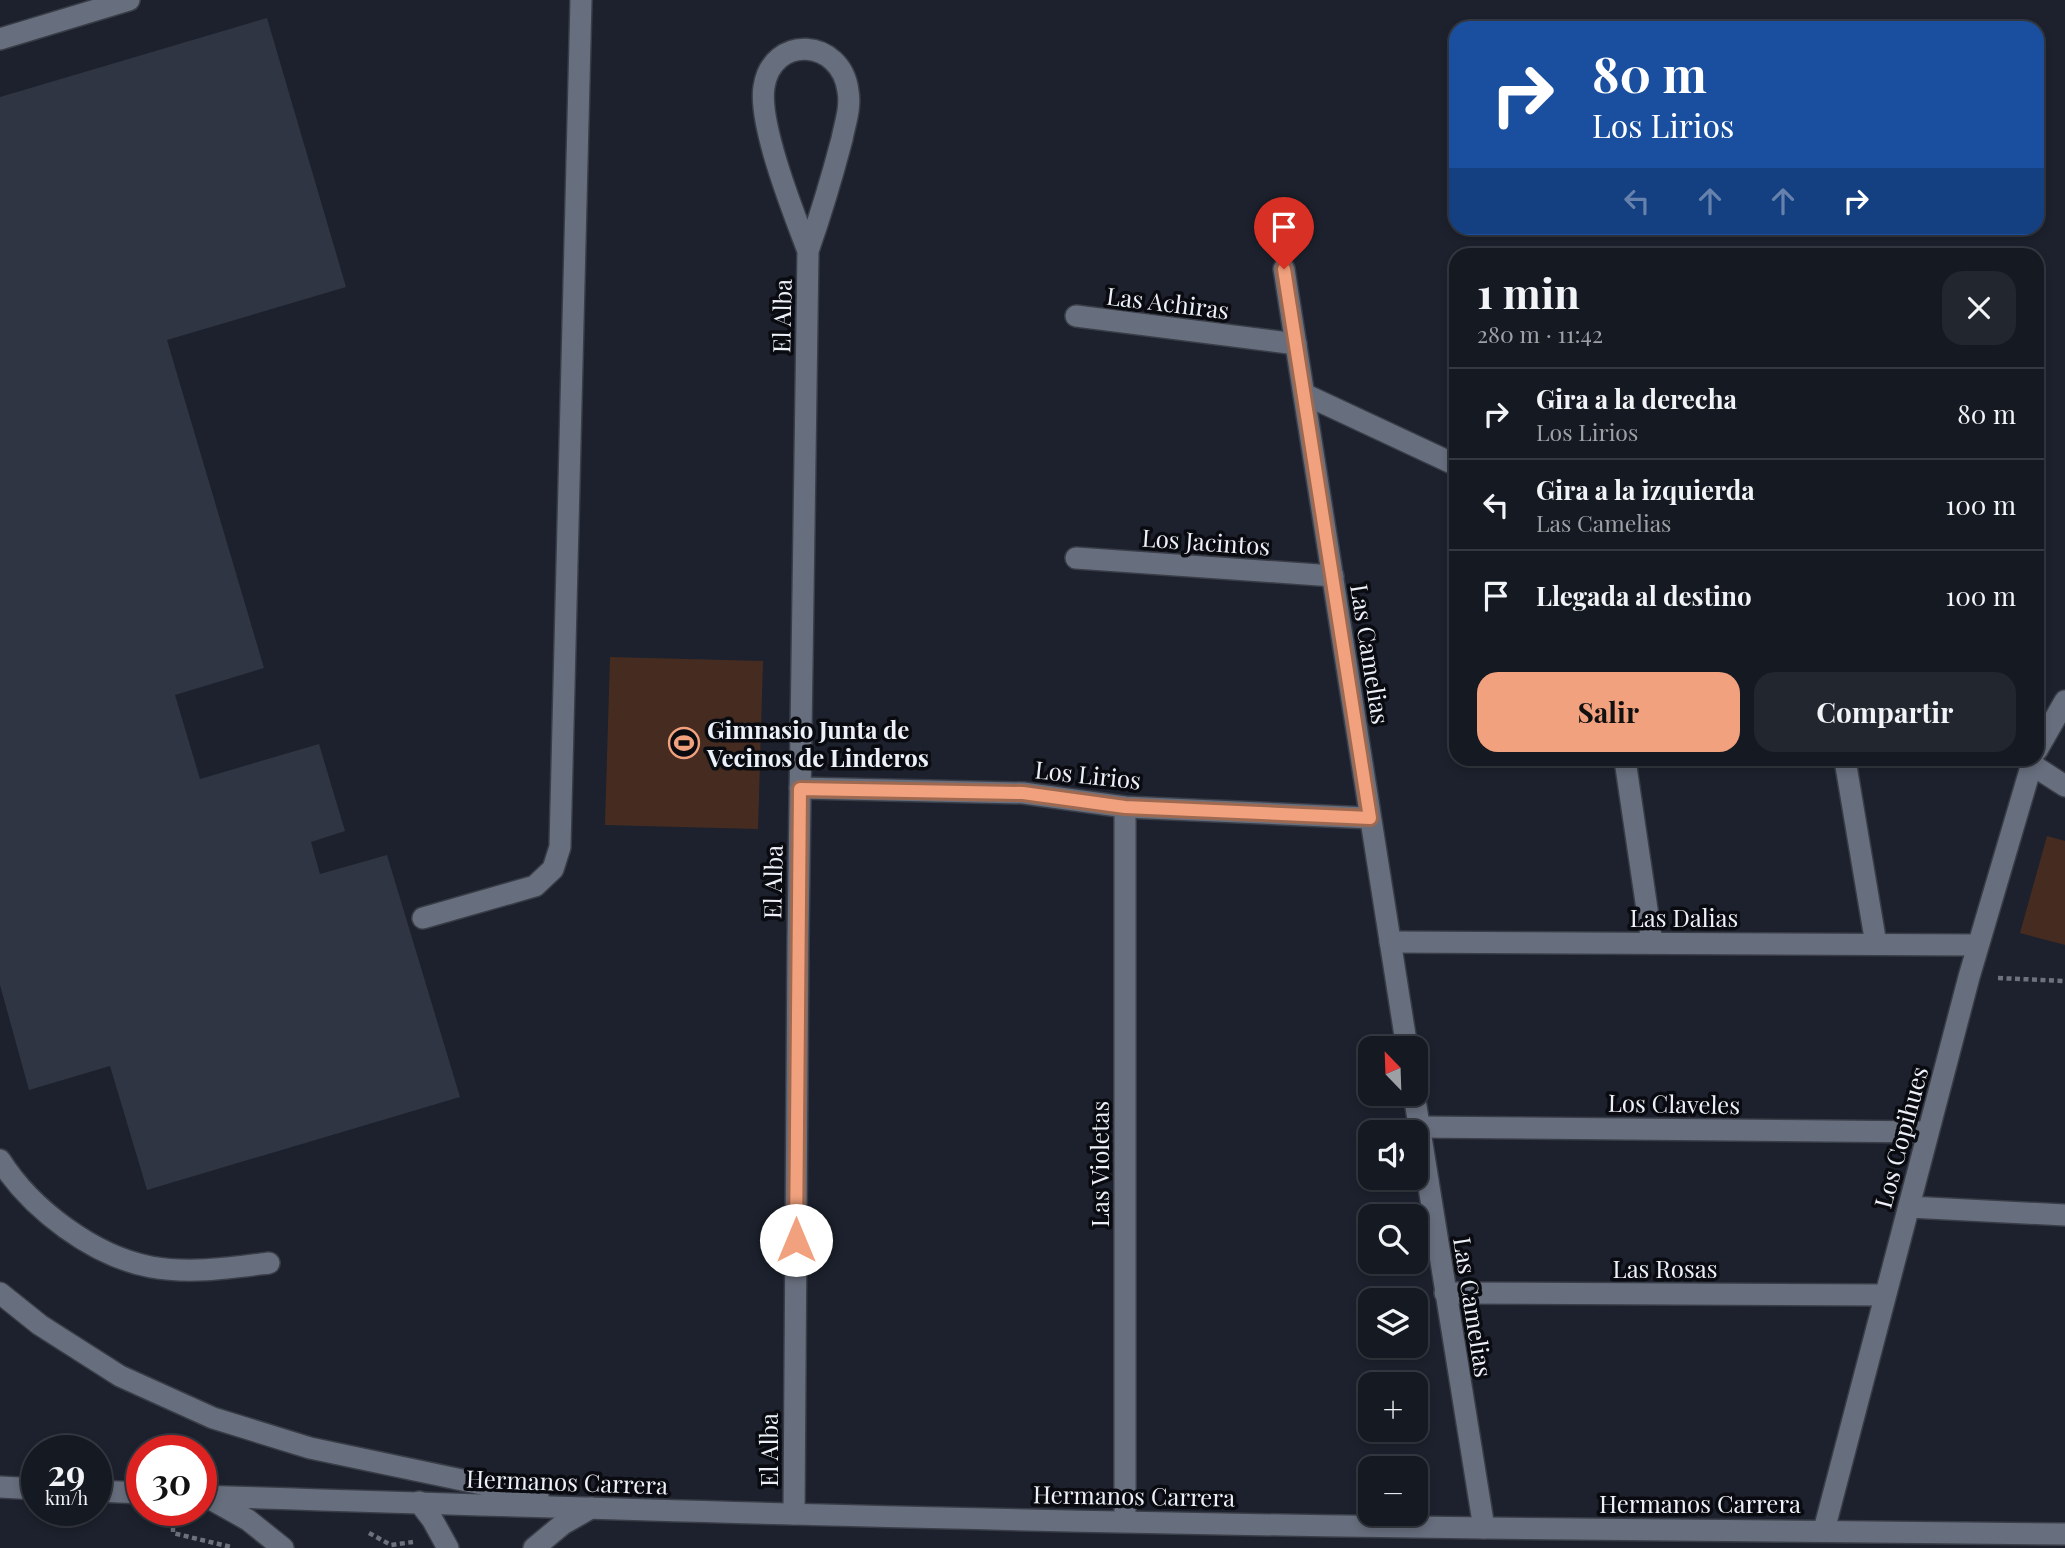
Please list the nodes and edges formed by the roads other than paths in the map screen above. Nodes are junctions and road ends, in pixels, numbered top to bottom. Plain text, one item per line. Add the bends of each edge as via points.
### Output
1 (129, 0) edge
2 (581, 0) edge
3 (0, 39) edge
4 (808, 251) junction
5 (1284, 269) dead end
6 (1076, 316) dead end
7 (1296, 344) junction
8 (1304, 394) junction
9 (1449, 461) edge
10 (1076, 558) dead end
11 (1332, 576) junction
12 (2065, 701) edge
13 (2044, 735) edge
14 (2044, 758) edge
15 (1626, 766) edge
16 (1846, 766) edge
17 (2031, 766) edge
18 (2065, 786) edge
19 (800, 789) junction
20 (1125, 807) junction
21 (1370, 818) junction
22 (423, 918) dead end
23 (1390, 942) junction
24 (1652, 943) junction
25 (1875, 944) junction
26 (1978, 945) junction
27 (1405, 1036) edge
28 (1428, 1127) edge
29 (1928, 1132) junction
30 (0, 1160) edge
31 (1428, 1184) edge
32 (1909, 1208) junction
33 (2065, 1215) edge
34 (269, 1263) dead end
35 (0, 1293) edge
36 (1445, 1293) junction
37 (1885, 1296) junction
38 (0, 1487) edge
39 (21, 1488) edge
40 (217, 1496) edge
41 (419, 1502) junction
42 (217, 1503) edge
43 (591, 1508) junction
44 (794, 1514) junction
45 (1125, 1521) junction
46 (1484, 1528) junction
47 (1824, 1530) junction
48 (2065, 1534) edge
49 (283, 1548) edge
50 (448, 1548) edge
51 (534, 1548) edge

1 - 3 street
2 - 22 street via 560,847 553,869 535,886
4 - 4 street, El Alba via 831,184 849,102 844,75 836,63 807,48 778,60 763,91 773,148
4 - 19 street, El Alba
5 - 7 street, Las Camelias
6 - 7 street, Las Achiras
7 - 8 street, Las Camelias
8 - 9 street
8 - 11 street, Las Camelias
10 - 11 street, Los Jacintos
11 - 21 street, Las Camelias
12 - 13 street, Los Copihues
14 - 18 street
15 - 24 street
16 - 25 street
17 - 26 street, Los Copihues
19 - 20 street, Los Lirios via 1023,793
19 - 44 street, El Alba
20 - 21 street, Los Lirios
20 - 45 street, Las Violetas
21 - 23 street, Las Camelias
23 - 24 street, Las Dalias
23 - 27 street, Las Camelias
24 - 25 street, Las Dalias
25 - 26 street, Las Dalias
26 - 29 street, Los Copihues
28 - 29 street, Los Claveles
29 - 32 street, Los Copihues
30 - 34 street via 44,1211 79,1236 127,1260 173,1269
31 - 36 street, Las Camelias
32 - 33 street
32 - 37 street, Los Copihues
35 - 43 street via 49,1332 120,1376 213,1418 310,1448
36 - 37 street, Las Rosas
36 - 46 street, Las Camelias
37 - 47 street, Los Copihues
38 - 39 street
40 - 41 street, Hermanos Carrera
41 - 43 street, Hermanos Carrera
41 - 50 street
42 - 49 street via 248,1520
43 - 44 street, Hermanos Carrera
43 - 51 street
44 - 45 street, Hermanos Carrera
45 - 46 street, Hermanos Carrera
46 - 47 street, Hermanos Carrera
47 - 48 street, Hermanos Carrera

